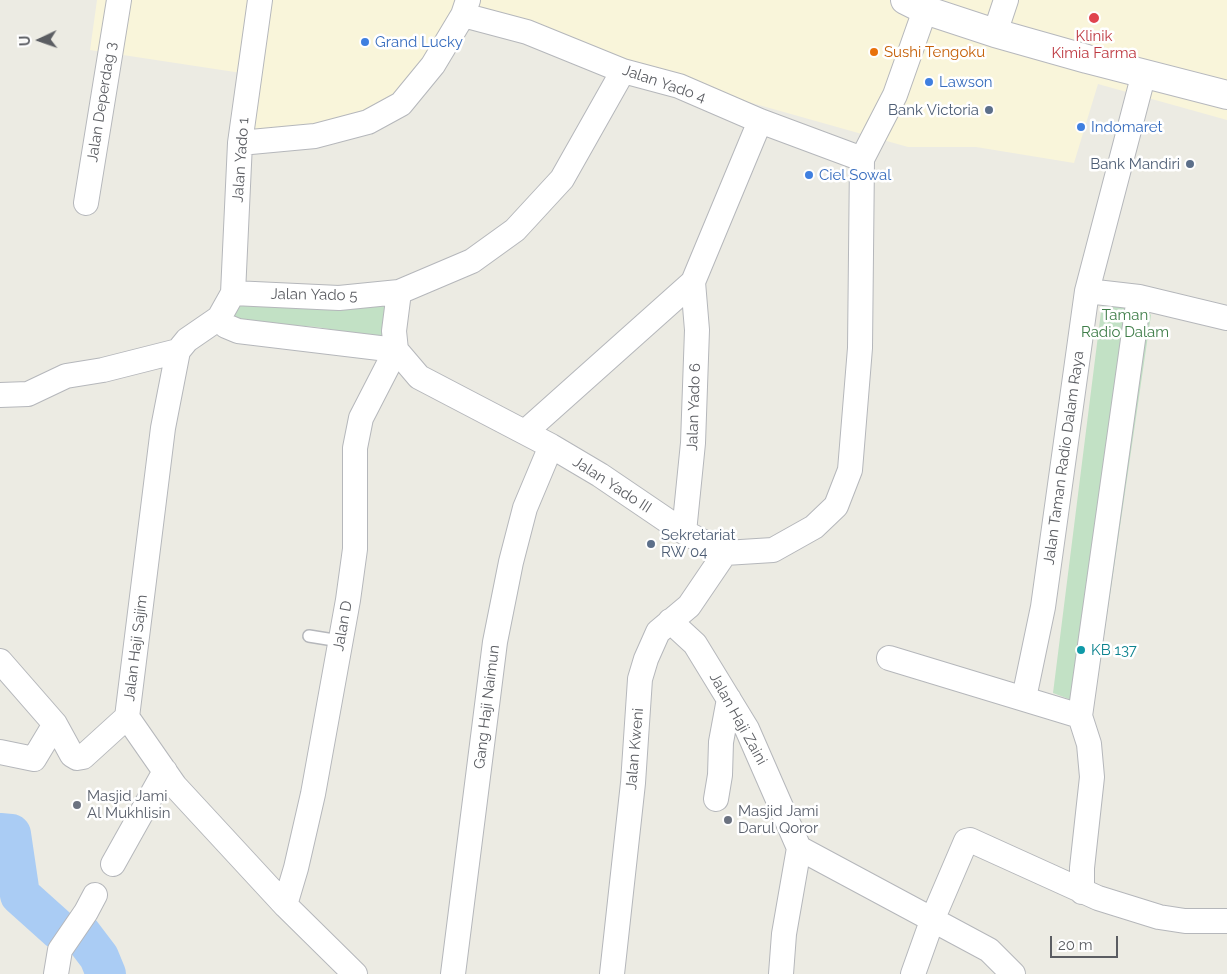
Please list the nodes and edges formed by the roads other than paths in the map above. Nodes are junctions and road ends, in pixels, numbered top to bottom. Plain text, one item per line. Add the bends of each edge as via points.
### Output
1 (119, 0) edge
2 (260, 0) edge
3 (1006, 0) edge
4 (915, 5) edge
5 (466, 7) edge
6 (994, 33) junction
7 (623, 71) junction
8 (1144, 73) junction
9 (1227, 95) edge
10 (760, 121) junction
11 (240, 143) junction
12 (862, 159) junction
13 (86, 203) dead end
14 (693, 282) junction
15 (1087, 291) junction
16 (399, 292) junction
17 (233, 293) junction
18 (1139, 297) junction
19 (219, 318) junction
20 (1227, 318) edge
21 (396, 350) junction
22 (178, 351) junction
23 (0, 395) edge
24 (525, 432) junction
25 (551, 446) junction
26 (684, 532) junction
27 (725, 553) junction
28 (670, 621) junction
29 (309, 636) dead end
30 (340, 641) junction
31 (889, 658) dead end
32 (0, 661) edge
33 (1024, 698) junction
34 (729, 699) junction
35 (1080, 716) junction
36 (127, 717) junction
37 (56, 724) junction
38 (0, 752) edge
39 (165, 771) junction
40 (716, 799) dead end
41 (799, 848) junction
42 (113, 864) dead end
43 (1082, 892) junction
44 (95, 894) dead end
45 (284, 905) junction
46 (933, 918) junction
47 (1227, 920) edge
48 (56, 974) edge
49 (354, 974) edge
50 (453, 974) edge
51 (612, 974) edge
52 (781, 974) edge
53 (913, 974) edge
54 (1013, 974) edge

1 - 13 street, Jalan Deperdag 3
2 - 11 street, Jalan Yado 1
3 - 6 street
4 - 6 main road
4 - 12 street via 894,94
5 - 7 street, Jalan Yado 4
5 - 11 street via 433,65 401,104 368,122 315,136
6 - 8 main road
7 - 10 street, Jalan Yado 4 via 679,86
7 - 16 street, Jalan Yado 5 via 562,180 515,230 472,261
8 - 9 main road
8 - 15 street, Jalan Taman Radio Dalam Raya
10 - 12 street, Jalan Yado 4
10 - 14 street, Jalan Yado 6
11 - 17 street, Jalan Yado 1
12 - 27 street via 860,348 850,470 836,506 814,527 773,550
14 - 24 street, Jalan Yado 6
14 - 26 street, Jalan Yado 6 via 697,330 693,443
15 - 18 street
15 - 33 street, Jalan Taman Radio Dalam Raya via 1043,607
16 - 17 street, Jalan Yado 5 via 339,298
16 - 21 street via 394,331
17 - 19 street, Jalan Yado 1
18 - 20 street
18 - 35 street
19 - 21 street via 226,326 238,331
19 - 22 street via 187,340
21 - 24 street, Jalan Yado III via 419,376
21 - 30 street, Jalan D via 361,418 357,441 355,549
22 - 23 street via 66,376 28,394
22 - 36 street, Jalan Haji Sajim via 163,428
24 - 25 street, Jalan Yado III
25 - 26 street, Jalan Yado III
25 - 50 street, Gang Haji Naimun via 526,508 497,633
26 - 27 street, Jalan Yado III
27 - 28 street, Jalan Kweni via 689,606
28 - 34 street, Jalan Haji Zaini via 695,644
28 - 51 street, Jalan Kweni via 658,632 640,679
29 - 30 lane
30 - 45 street, Jalan D via 313,794
31 - 33 street
32 - 37 street
33 - 35 street
34 - 40 street
34 - 41 street, Jalan Haji Zaini via 747,729
35 - 43 street via 1089,744 1092,777
36 - 37 street via 83,758 72,755
36 - 39 street, Jalan Haji Sajim
37 - 38 street via 34,759
39 - 42 street
39 - 45 street, Jalan Haji Sajim
41 - 46 street
41 - 52 street via 784,934
43 - 46 street via 970,840 966,841
43 - 47 street via 1160,917 1185,921
44 - 48 street via 60,950
45 - 49 street, Jalan Haji Sajim
46 - 53 street
46 - 54 street via 989,950

